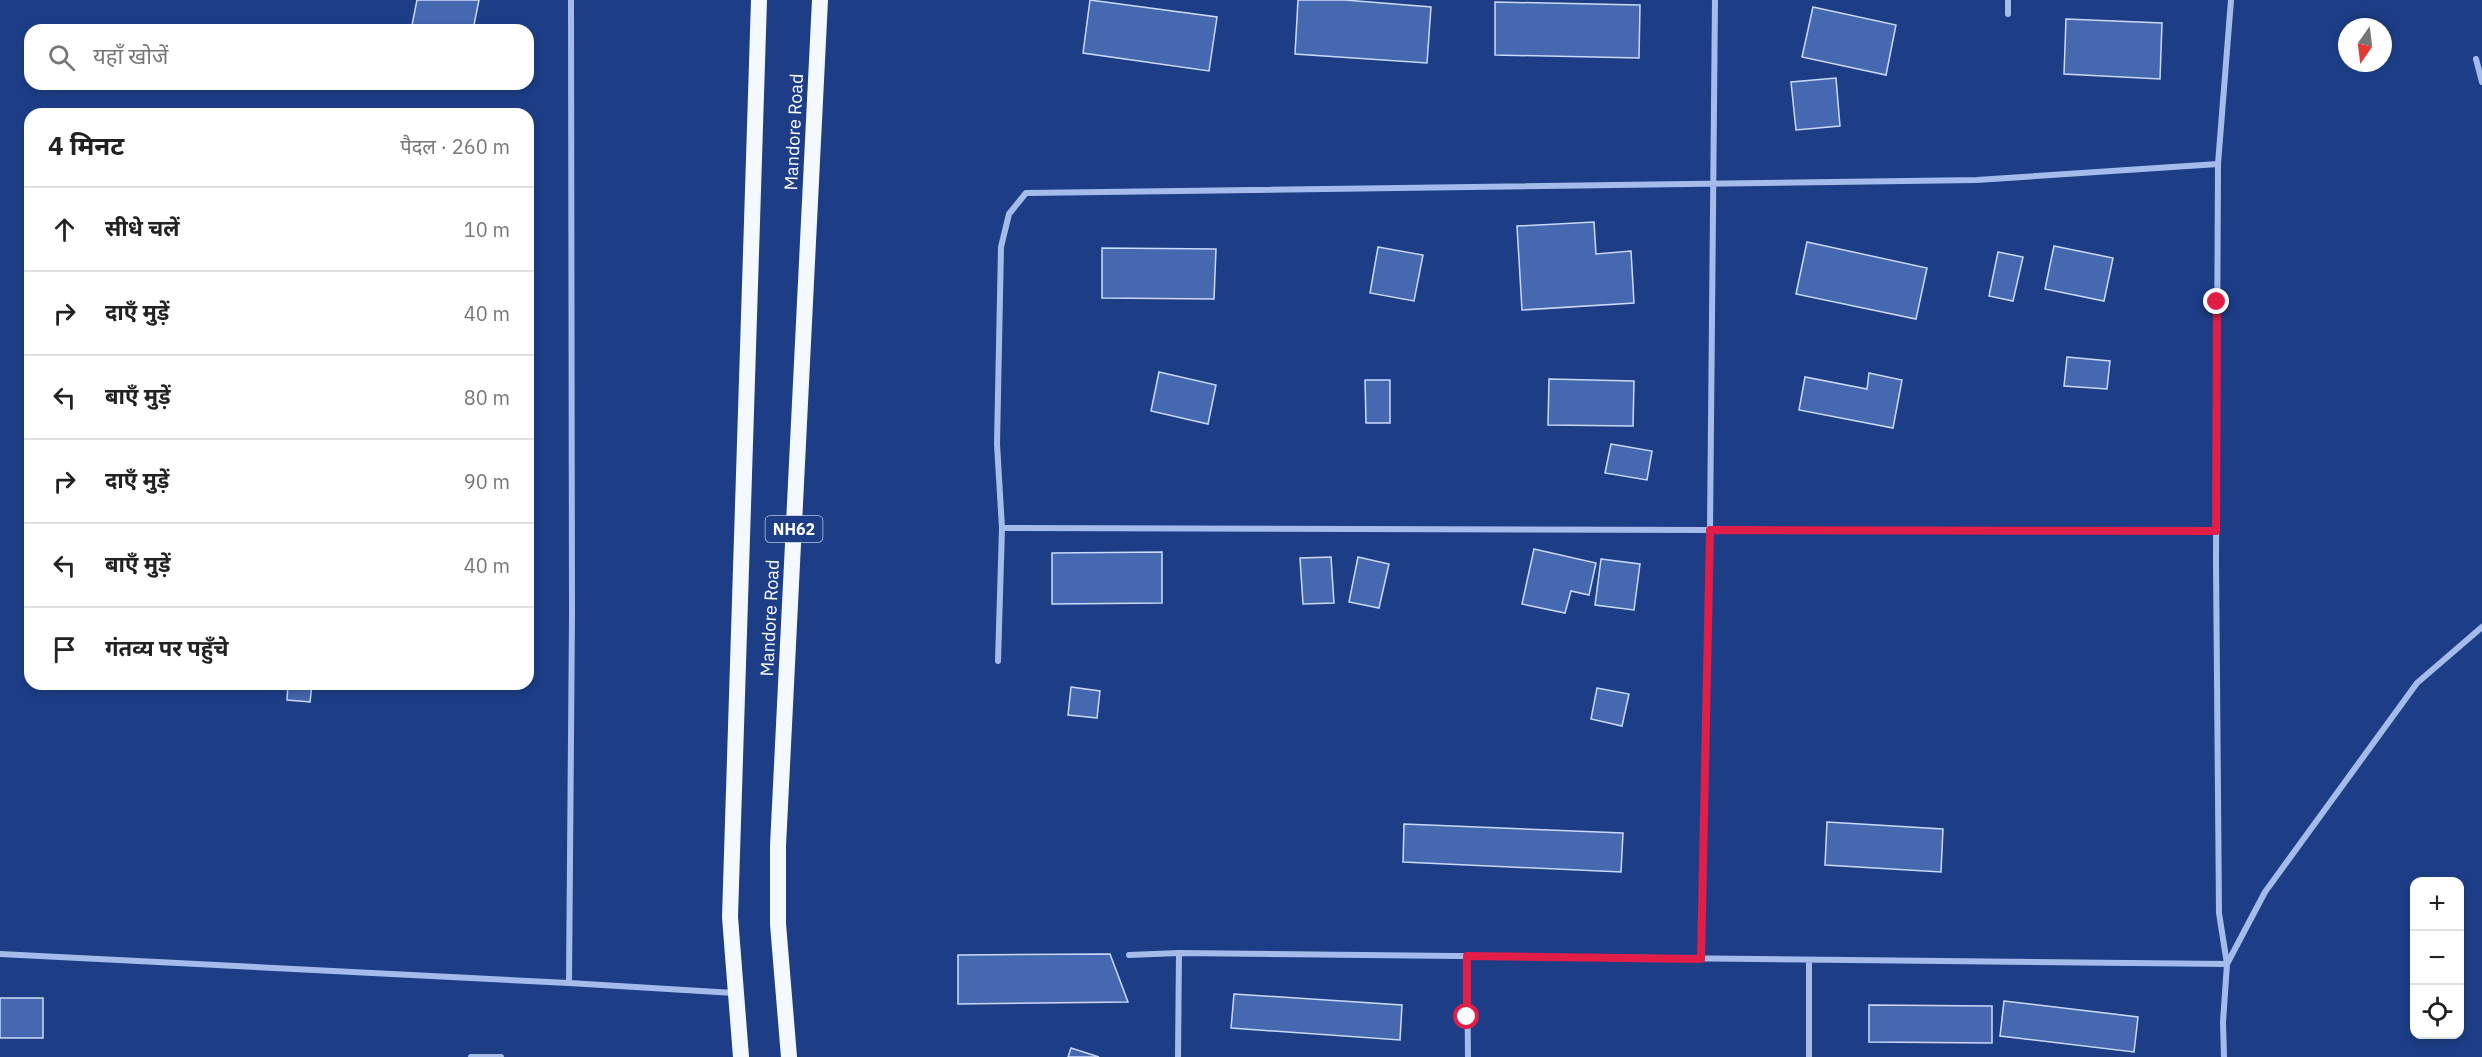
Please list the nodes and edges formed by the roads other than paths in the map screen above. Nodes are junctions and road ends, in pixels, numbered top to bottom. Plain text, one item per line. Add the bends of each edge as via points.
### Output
1 (571, 0) edge
2 (759, 0) edge
3 (820, 0) edge
4 (1715, 0) edge
5 (2008, 0) edge
6 (2230, 0) edge
7 (2008, 14) dead end
8 (2476, 59) dead end
9 (2482, 82) edge
10 (2218, 164) junction
11 (1714, 185) junction
12 (1002, 528) junction
13 (1710, 530) junction
14 (2216, 531) junction
15 (2482, 627) edge
16 (998, 661) dead end
17 (1179, 953) junction
18 (0, 954) edge
19 (1129, 955) dead end
20 (1467, 956) junction
21 (1701, 959) junction
22 (1809, 960) junction
23 (2227, 964) junction
24 (569, 983) junction
25 (735, 993) junction
26 (471, 1057) edge
27 (501, 1057) edge
28 (741, 1057) edge
29 (789, 1057) edge
30 (1178, 1057) edge
31 (1468, 1057) edge
32 (1809, 1057) edge
33 (2224, 1057) edge

1 - 24 street
2 - 25 highway, Mandore Road / NH62 via 730,917
3 - 29 highway, Mandore Road / NH62 via 778,846 778,924
4 - 11 street
5 - 7 street
6 - 10 street
8 - 9 street
10 - 11 street via 1977,180
10 - 14 street
11 - 12 street via 1026,193 1009,214 1001,247 997,444
11 - 13 street
12 - 13 street
12 - 16 street
13 - 14 street
13 - 21 street
14 - 23 street via 2219,913
15 - 23 street via 2417,683 2265,892
17 - 19 street
17 - 20 street
17 - 30 street
18 - 24 street
20 - 21 street
20 - 31 street
21 - 22 street
22 - 23 street
22 - 32 street
23 - 33 street
24 - 25 street
25 - 28 highway, Mandore Road / NH62
26 - 27 street

